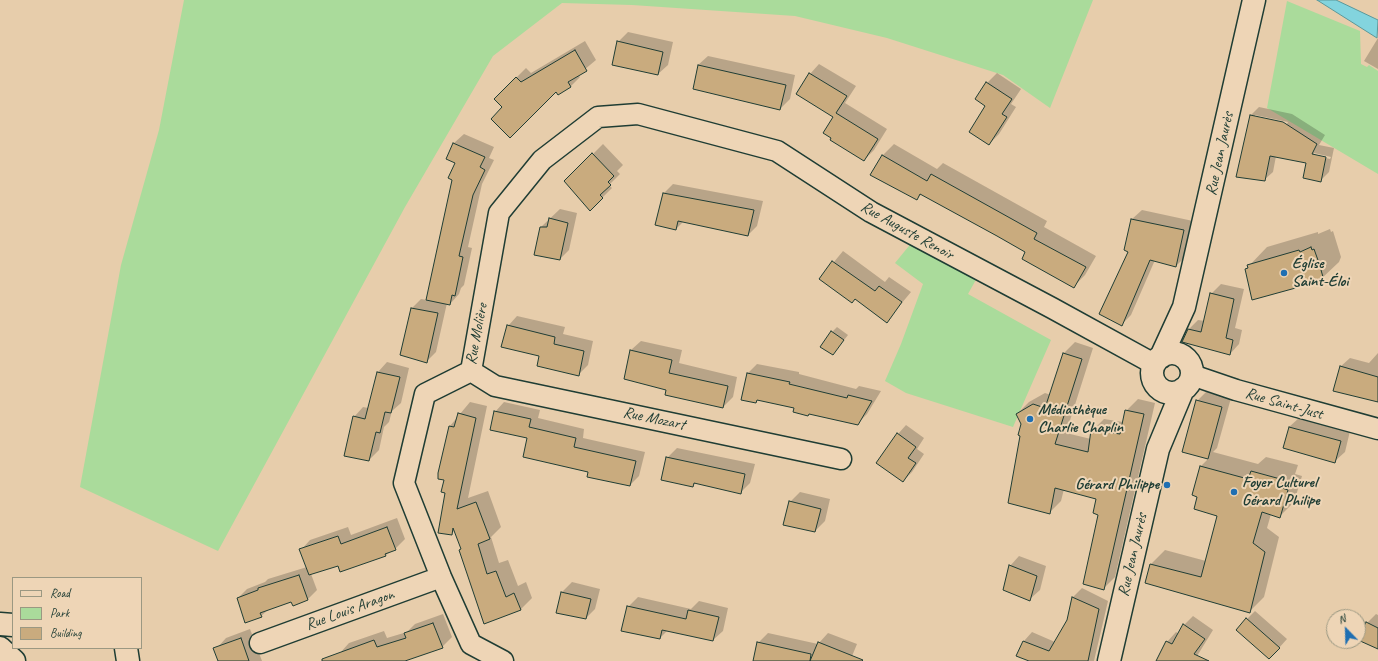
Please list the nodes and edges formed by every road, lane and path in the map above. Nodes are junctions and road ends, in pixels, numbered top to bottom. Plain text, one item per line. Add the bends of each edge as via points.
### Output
1 (1254, 0) edge
2 (654, 118) joint
3 (1184, 307) junction
4 (1158, 360) junction
5 (471, 371) junction
6 (1186, 374) junction
7 (1158, 388) junction
8 (1378, 429) edge
9 (1158, 449) junction
10 (841, 459) dead end
11 (440, 577) junction
12 (0, 624) edge
13 (12, 625) edge
14 (260, 643) dead end
15 (0, 648) edge
16 (19, 649) edge
17 (126, 649) edge
18 (15, 661) edge
19 (128, 661) edge
20 (504, 661) edge
21 (1109, 661) edge

1 - 3 main road, Rue Jean Jaurès
2 - 4 street, Rue Auguste Renoir via 777,151 871,212 1052,308
2 - 5 street, Rue Molière via 638,114 598,117 542,160 499,213
3 - 4 main road
3 - 6 main road
4 - 6 main road via 1172,354
4 - 7 main road via 1152,376
5 - 10 street, Rue Mozart via 495,386
5 - 11 street, Rue Molière via 424,394 404,483
6 - 7 main road via 1170,393
6 - 8 street, Rue Saint-Just
6 - 9 main road
7 - 9 main road
9 - 21 main road, Rue Jean Jaurès
11 - 14 street, Rue Louis Aragon
11 - 20 street, Rue Molière via 471,644
12 - 13 main road
15 - 18 main road
16 - 18 main road
17 - 19 main road

